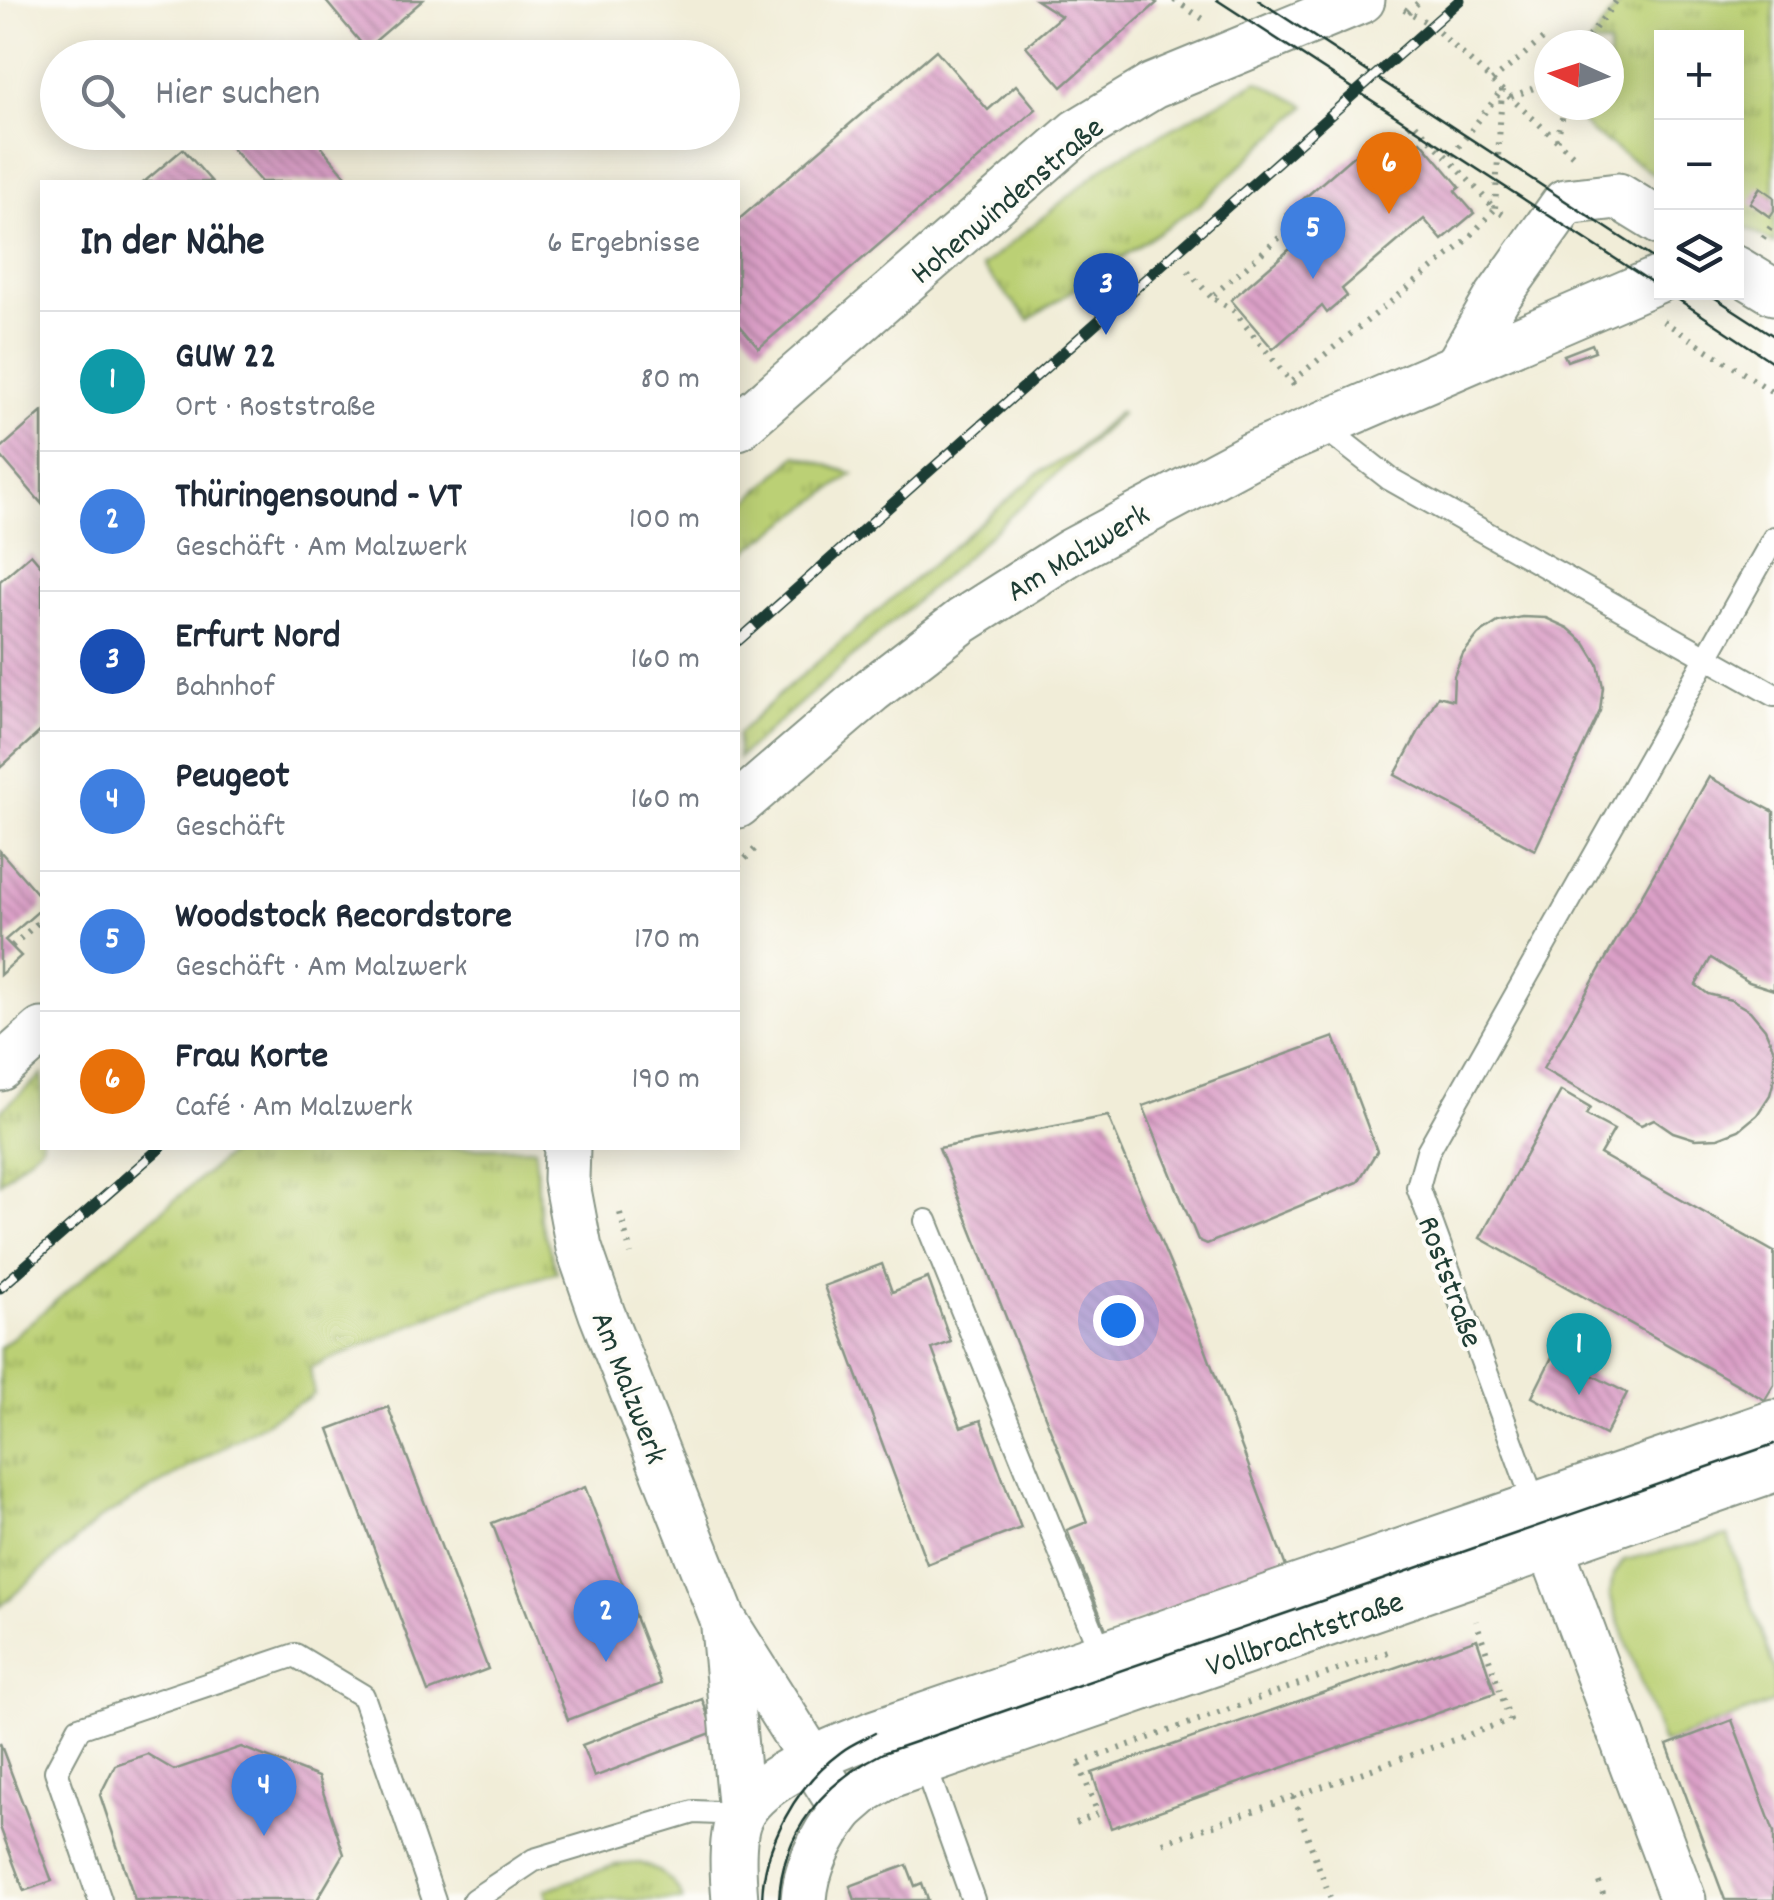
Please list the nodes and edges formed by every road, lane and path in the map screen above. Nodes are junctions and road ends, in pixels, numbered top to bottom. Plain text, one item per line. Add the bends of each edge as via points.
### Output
1 (1421, 0) edge
2 (1617, 0) edge
3 (1352, 5) edge
4 (1408, 12) junction
5 (1594, 30) edge
6 (1534, 46) edge
7 (1492, 81) junction
8 (1534, 88) edge
9 (1502, 90) junction
10 (1511, 97) junction
11 (1561, 120) edge
12 (1392, 140) dead end
13 (1557, 140) junction
14 (1449, 159) junction
15 (1618, 196) junction
16 (1654, 218) edge
17 (1295, 224) dead end
18 (1188, 271) dead end
19 (1744, 273) edge
20 (1654, 281) edge
21 (1774, 292) edge
22 (1211, 297) junction
23 (1458, 364) junction
24 (1292, 381) junction
25 (1320, 424) junction
26 (740, 425) edge
27 (1774, 538) edge
28 (1706, 658) junction
29 (1774, 695) edge
30 (752, 822) edge
31 (740, 860) edge
32 (40, 921) edge
33 (12, 946) dead end
34 (40, 1033) edge
35 (0, 1068) edge
36 (566, 1150) edge
37 (619, 1212) dead end
38 (926, 1221) dead end
39 (633, 1264) dead end
40 (1774, 1423) edge
41 (1774, 1470) edge
42 (1543, 1526) junction
43 (1494, 1614) dead end
44 (723, 1619) junction
45 (1476, 1621) junction
46 (1458, 1627) dead end
47 (1404, 1646) dead end
48 (1102, 1655) junction
49 (924, 1763) junction
50 (1079, 1763) dead end
51 (815, 1766) junction
52 (1086, 1782) dead end
53 (1293, 1797) junction
54 (843, 1810) junction
55 (741, 1814) junction
56 (1076, 1822) dead end
57 (1162, 1842) dead end
58 (1599, 1882) dead end
59 (100, 1900) edge
60 (434, 1900) edge
61 (474, 1900) edge
62 (736, 1900) edge
63 (804, 1900) edge
64 (973, 1900) edge
65 (1331, 1900) edge
66 (1605, 1900) edge
67 (1683, 1900) edge

1 - 4 path
2 - 5 path
3 - 4 path
3 - 26 street, Hohenwindenstraße via 1153,86 1078,132
4 - 7 path
6 - 7 path
7 - 9 path
8 - 10 path
9 - 10 path
9 - 14 path
10 - 13 path
11 - 13 path
12 - 14 path via 1412,122
13 - 15 path
14 - 24 path via 1495,209 1464,244
15 - 16 street
15 - 23 street via 1565,202
17 - 22 path
18 - 22 path
19 - 21 street
20 - 23 street, Am Malzwerk
22 - 24 path via 1233,310
23 - 25 street, Am Malzwerk
24 - 25 path
25 - 28 lane via 1390,479
25 - 30 street, Am Malzwerk via 1072,550 962,622 872,690
27 - 28 lane, Roststraße
28 - 29 lane
28 - 42 lane, Roststraße via 1428,1151 1418,1187
30 - 31 path
32 - 33 path
34 - 35 street
36 - 44 street, Am Malzwerk via 579,1248
37 - 39 path
38 - 48 lane
40 - 42 street
41 - 42 street, Vollbrachtstraße
42 - 48 street
42 - 49 street, Vollbrachtstraße
42 - 67 street, Roststraße
43 - 45 path
44 - 51 street, Am Malzwerk
44 - 55 street, Am Malzwerk
45 - 46 path
45 - 53 path via 1510,1720
47 - 50 path
48 - 51 street via 875,1733
49 - 54 street, Vollbrachtstraße via 878,1782
49 - 64 lane
51 - 54 street
51 - 55 street via 769,1784
52 - 56 path via 1098,1814
53 - 57 path
53 - 65 path
54 - 63 street, Vollbrachtstraße via 827,1829
55 - 61 lane via 694,1812 534,1860
55 - 62 street via 732,1866
58 - 66 path
59 - 60 lane via 56,1771 79,1728 295,1656 363,1696

